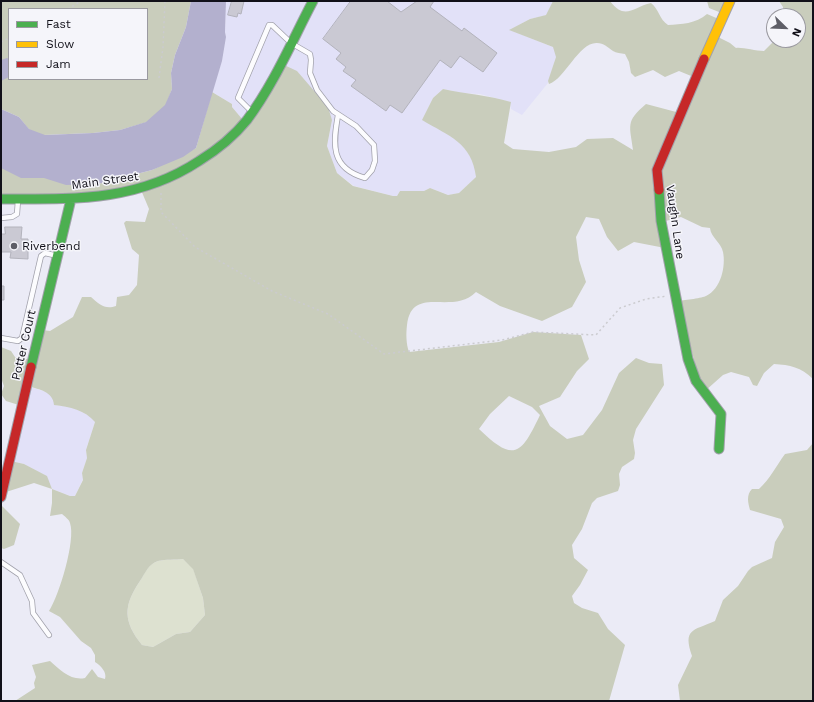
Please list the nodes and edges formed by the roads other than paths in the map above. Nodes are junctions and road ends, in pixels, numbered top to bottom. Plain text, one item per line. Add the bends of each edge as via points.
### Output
1 (313, 1) edge
2 (730, 1) edge
3 (291, 43) junction
4 (252, 113) junction
5 (338, 115) junction
6 (1, 199) edge
7 (18, 199) junction
8 (71, 199) junction
9 (1, 218) edge
10 (58, 256) junction
11 (1, 338) edge
12 (719, 449) dead end
13 (1, 496) edge
14 (1, 562) edge
15 (49, 635) dead end

1 - 3 street, Main Street
2 - 12 street, Vaughn Lane via 657,170 660,221 688,359 696,381 721,414
3 - 4 street, Main Street
3 - 4 lane via 269,25 238,98
3 - 5 lane via 310,54 310,73 317,90
4 - 8 street, Main Street via 219,147 188,170 162,183 131,192
5 - 5 lane via 356,126 374,145 375,161 365,178 344,166 335,154 334,140
6 - 7 street, Main Street
7 - 8 street, Main Street
7 - 9 lane via 17,214
8 - 10 street, Potter Court
10 - 11 lane via 45,253 41,256 22,338 18,341
10 - 13 street, Potter Court
14 - 15 lane via 20,575 32,601 33,613

